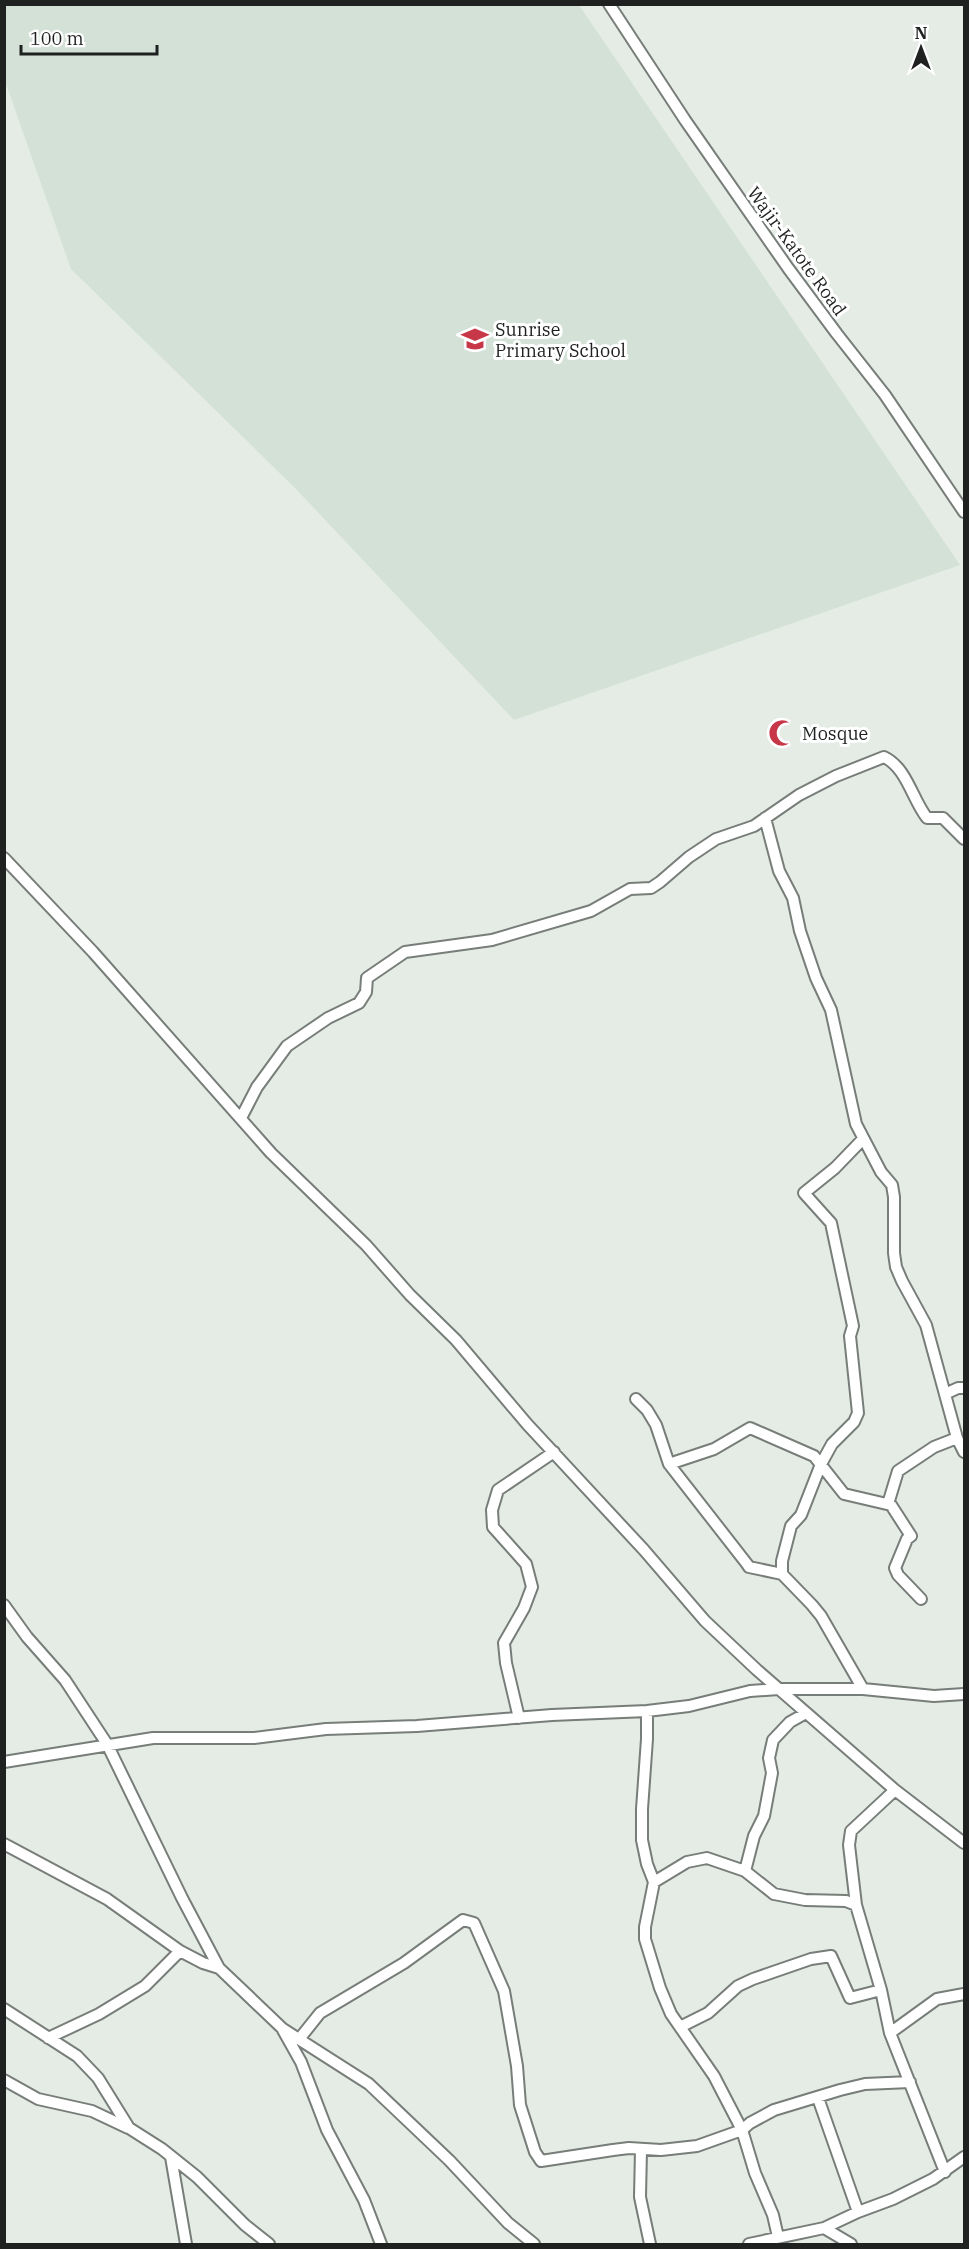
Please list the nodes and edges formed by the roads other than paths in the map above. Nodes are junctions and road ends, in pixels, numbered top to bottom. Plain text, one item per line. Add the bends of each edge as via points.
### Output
1 (609, 4) edge
2 (964, 512) edge
3 (765, 819) junction
4 (964, 838) edge
5 (4, 858) edge
6 (241, 1118) junction
7 (863, 1138) junction
8 (964, 1388) edge
9 (945, 1394) junction
10 (636, 1400) dead end
11 (957, 1438) junction
12 (554, 1452) junction
13 (964, 1452) edge
14 (669, 1464) junction
15 (821, 1464) junction
16 (888, 1504) junction
17 (782, 1574) junction
18 (921, 1599) dead end
19 (4, 1605) edge
20 (779, 1689) junction
21 (862, 1689) junction
22 (964, 1694) edge
23 (646, 1711) junction
24 (806, 1713) junction
25 (519, 1718) junction
26 (107, 1744) junction
27 (4, 1762) edge
28 (896, 1790) junction
29 (964, 1843) edge
30 (4, 1844) edge
31 (745, 1871) junction
32 (654, 1882) junction
33 (856, 1905) junction
34 (180, 1951) junction
35 (219, 1968) junction
36 (881, 1990) junction
37 (964, 1994) edge
38 (4, 2009) edge
39 (680, 2027) junction
40 (283, 2029) junction
41 (890, 2033) junction
42 (48, 2038) junction
43 (300, 2038) junction
44 (4, 2080) edge
45 (910, 2082) junction
46 (818, 2098) junction
47 (129, 2128) junction
48 (742, 2130) junction
49 (641, 2150) junction
50 (171, 2157) junction
51 (964, 2157) edge
52 (945, 2172) junction
53 (858, 2212) junction
54 (824, 2228) junction
55 (778, 2237) junction
56 (186, 2244) edge
57 (269, 2244) edge
58 (381, 2244) edge
59 (534, 2244) edge
60 (650, 2244) edge
61 (749, 2244) edge
62 (851, 2244) edge

1 - 2 street, Wajir-Katote Road via 698,139 795,277 885,395
3 - 4 street via 799,795 884,757 900,770 927,818 942,819
3 - 6 street via 717,839 651,888 630,889 591,911 492,940 405,952 367,978 366,992 359,1003 328,1018 287,1046
3 - 7 street via 779,871 793,898 800,931 831,1010 856,1124
5 - 6 street
6 - 12 street via 270,1153 366,1245 456,1340
7 - 9 street via 892,1185 896,1267 926,1325
7 - 15 street via 804,1193 831,1223 853,1326 850,1336 858,1413
8 - 9 street
9 - 11 street
10 - 14 street via 656,1425
11 - 13 street
11 - 16 street via 934,1447 898,1471
12 - 20 street via 705,1621
12 - 25 street via 498,1490 492,1510 493,1527 526,1564 532,1587 504,1643
14 - 15 street via 714,1449 750,1428 806,1452
14 - 17 street via 749,1567
15 - 16 street via 844,1494
15 - 17 street via 801,1515 791,1526
16 - 18 street via 911,1536 895,1568
17 - 21 street via 821,1616
19 - 26 street via 64,1680
20 - 21 street
20 - 23 street
20 - 24 street
21 - 22 street via 912,1695
23 - 25 street
23 - 32 street via 642,1840
24 - 28 street
24 - 31 street via 790,1722 773,1740 764,1815
25 - 26 street via 326,1729 254,1738 153,1738
26 - 27 street
26 - 35 street
28 - 29 street
28 - 33 street via 851,1831
30 - 34 street via 107,1899
31 - 32 street via 698,1858
31 - 33 street via 774,1894
32 - 39 street via 645,1939 660,1988
33 - 36 street
34 - 35 street
34 - 42 street via 145,1986 123,2001
35 - 40 street
36 - 39 street via 850,1998 831,1956 811,1959 738,1986 708,2013
36 - 41 street
37 - 41 street via 937,1999
38 - 42 street
39 - 48 street via 714,2076
40 - 43 street
40 - 58 street
41 - 45 street
42 - 47 street via 77,2056 98,2078
43 - 49 street via 320,2013 404,1963 463,1920 474,1923 504,1991 518,2066 520,2105 541,2161 629,2148
43 - 59 street via 369,2084 508,2223
44 - 47 street via 38,2099 92,2111
45 - 46 street via 865,2084
45 - 52 street
46 - 48 street via 766,2114
46 - 53 street
47 - 50 street
48 - 49 street via 697,2146
48 - 55 street
49 - 60 street via 640,2197
50 - 56 street
50 - 57 street
51 - 52 street
52 - 53 street
53 - 54 street
54 - 55 street
54 - 62 street
55 - 61 street

